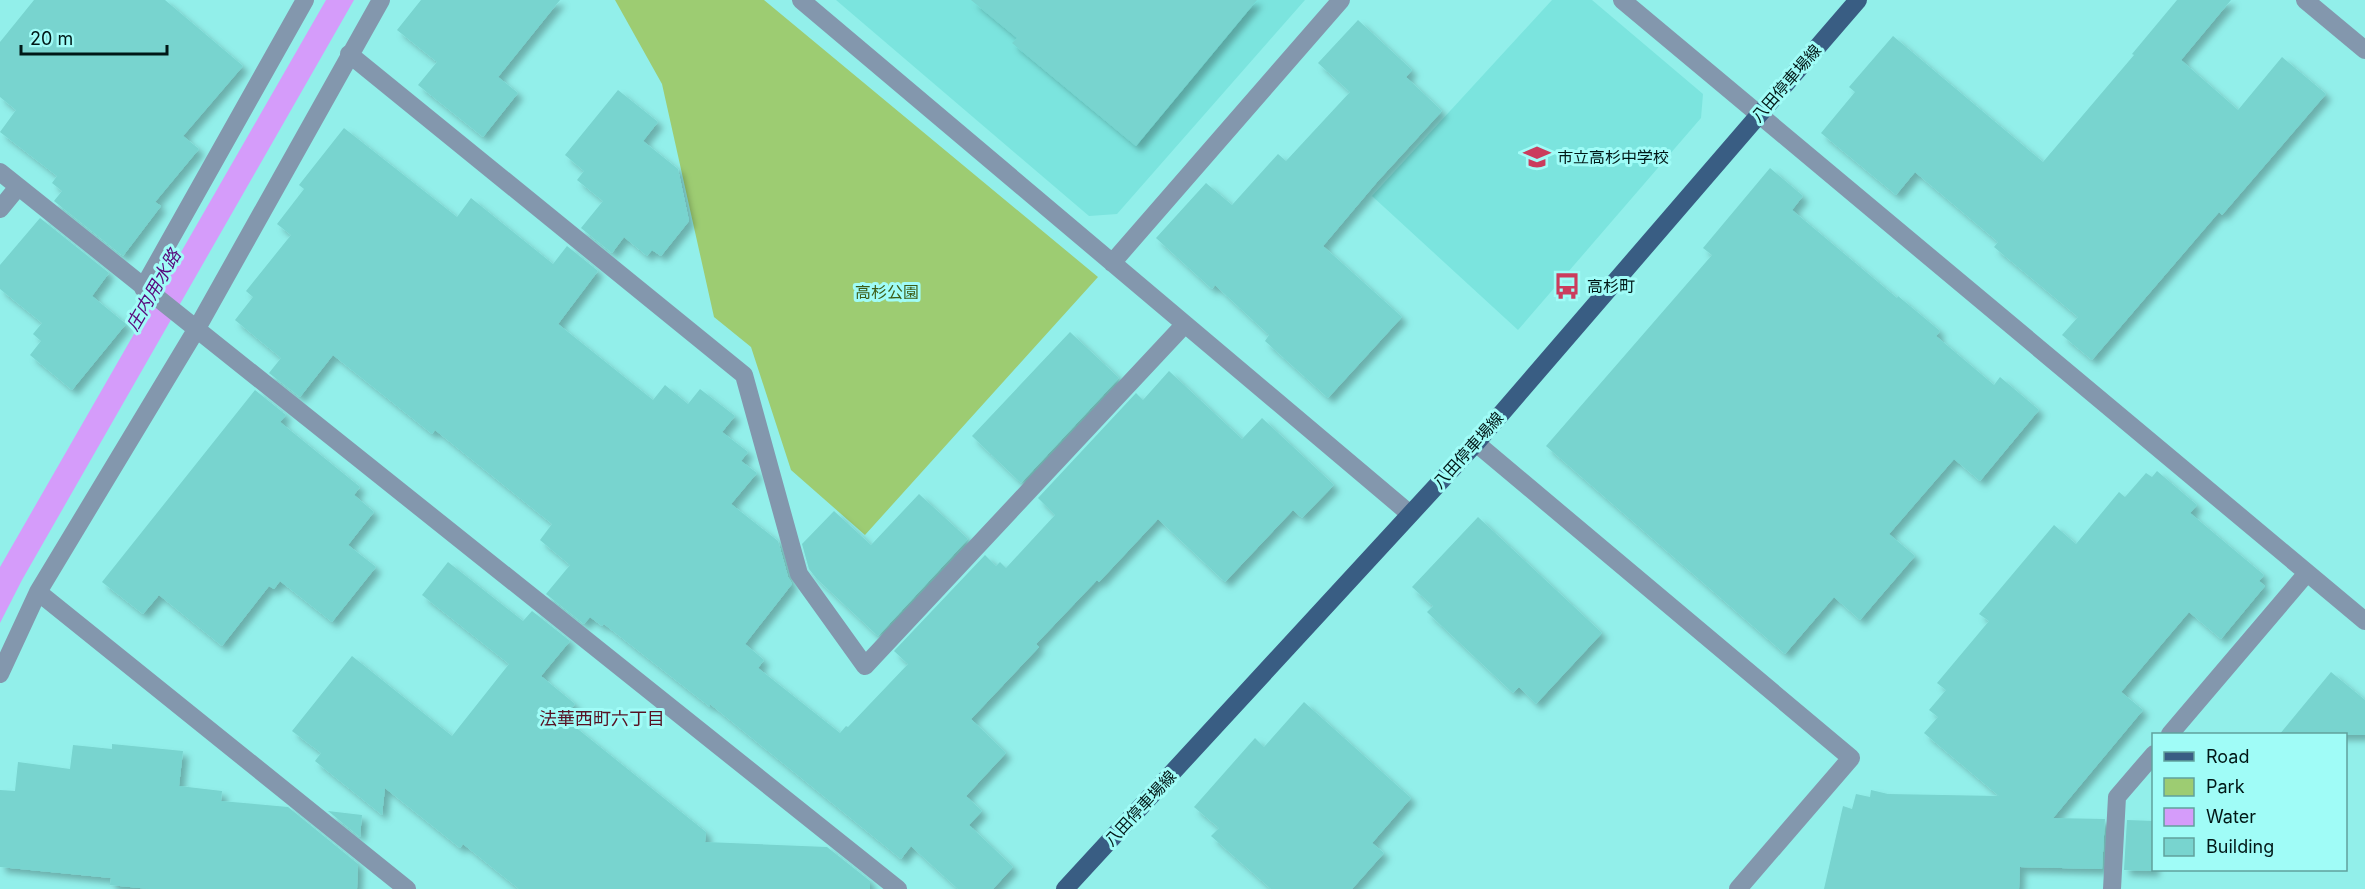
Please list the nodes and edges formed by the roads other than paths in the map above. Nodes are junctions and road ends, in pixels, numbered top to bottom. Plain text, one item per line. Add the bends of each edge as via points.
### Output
1 (305, 0) edge
2 (381, 0) edge
3 (801, 0) edge
4 (1341, 0) edge
5 (1622, 0) edge
6 (1858, 0) edge
7 (2304, 0) edge
8 (2365, 50) edge
9 (350, 54) junction
10 (1758, 114) junction
11 (0, 172) edge
12 (18, 187) junction
13 (0, 208) edge
14 (1112, 262) junction
15 (147, 290) junction
16 (1185, 324) junction
17 (196, 330) junction
18 (1476, 443) junction
19 (1410, 514) junction
20 (2307, 573) junction
21 (38, 592) junction
22 (2365, 621) edge
23 (0, 674) edge
24 (2172, 733) edge
25 (2152, 756) edge
26 (407, 889) edge
27 (898, 889) edge
28 (1065, 889) edge
29 (1738, 889) edge
30 (2112, 889) edge

1 - 15 street
2 - 9 street
3 - 14 street
4 - 14 street
5 - 10 street
6 - 10 main road, 八田停車場線
7 - 8 street
9 - 16 street via 744,375 799,574 865,666
9 - 17 street
10 - 18 main road, 八田停車場線
10 - 20 street
11 - 12 street
12 - 13 street
12 - 15 street
14 - 16 street
15 - 17 street
16 - 19 street
17 - 21 street
17 - 27 street
18 - 19 main road, 八田停車場線
18 - 29 street via 1851,758
19 - 28 main road, 八田停車場線
20 - 22 street
20 - 24 street
21 - 23 street
21 - 26 street
25 - 30 street via 2117,797

